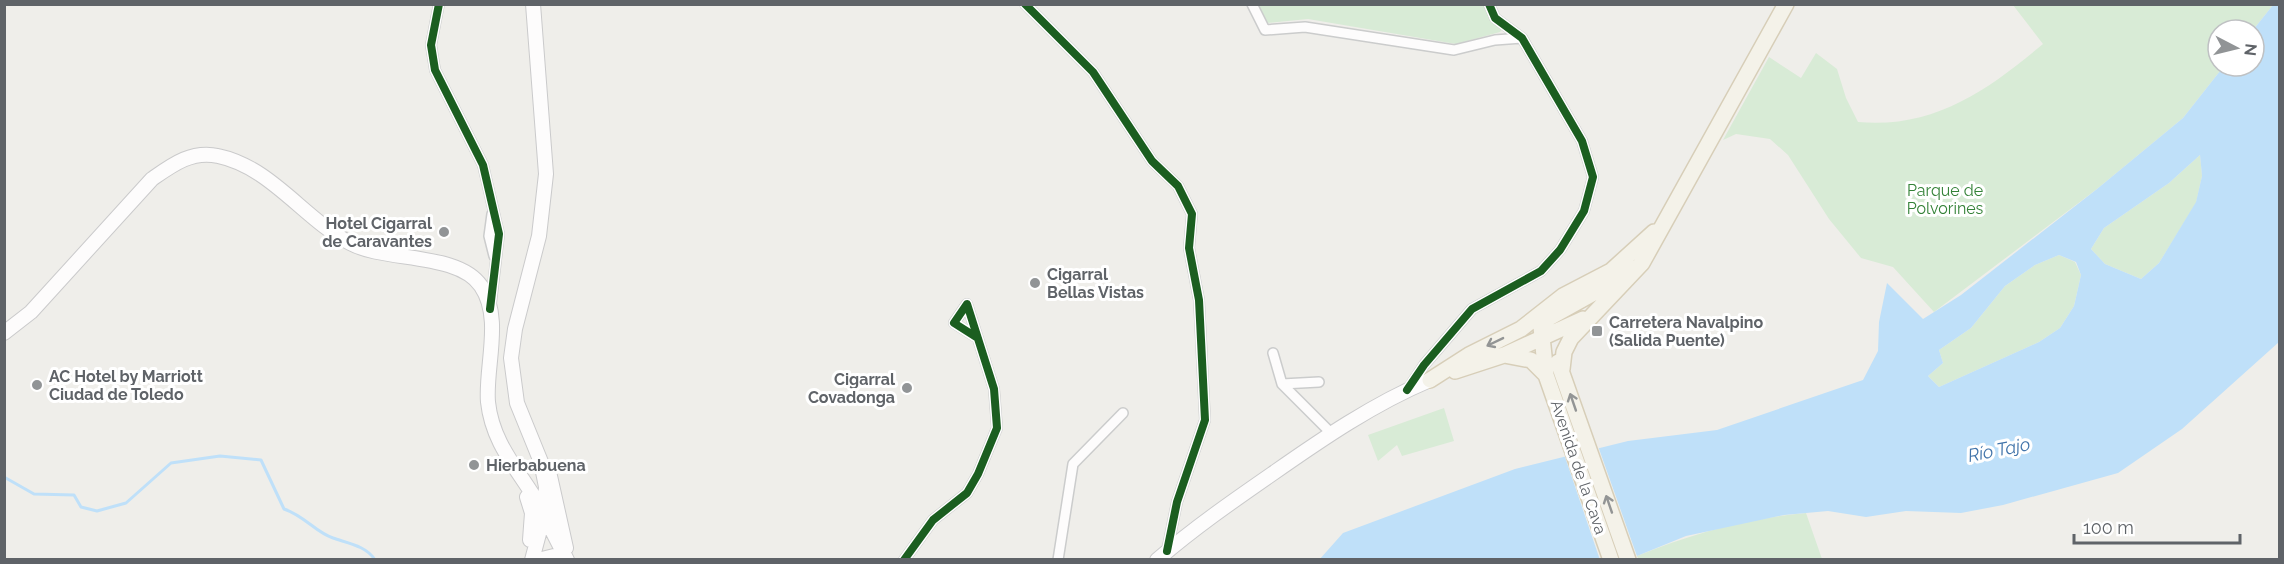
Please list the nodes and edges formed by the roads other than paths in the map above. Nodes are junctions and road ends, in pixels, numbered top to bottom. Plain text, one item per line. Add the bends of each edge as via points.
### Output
1 (439, 4) edge
2 (533, 4) edge
3 (1025, 4) edge
4 (1252, 4) edge
5 (1489, 4) edge
6 (1786, 4) edge
7 (1522, 38) junction
8 (1664, 222) junction
9 (1605, 303) junction
10 (490, 309) junction
11 (1521, 329) junction
12 (4, 333) edge
13 (976, 337) dead end
14 (1541, 339) junction
15 (1273, 353) dead end
16 (1504, 355) junction
17 (1562, 369) junction
18 (1546, 375) junction
19 (1430, 380) junction
20 (1319, 382) dead end
21 (1282, 384) junction
22 (1407, 390) junction
23 (1123, 413) dead end
24 (1331, 433) junction
25 (541, 462) junction
26 (520, 478) junction
27 (544, 515) junction
28 (1162, 555) edge
29 (530, 560) edge
30 (538, 560) edge
31 (566, 560) edge
32 (904, 560) edge
33 (1058, 560) edge
34 (1611, 560) edge
35 (1628, 560) edge

1 - 10 street via 431,45 435,70 483,165 493,208 489,236 496,265
2 - 25 main road via 546,174 539,236 511,358 517,404
3 - 28 street via 1093,72 1152,161 1178,186 1192,214 1189,248 1199,300 1205,420
4 - 7 street via 1265,30 1305,27 1454,50
5 - 7 street via 1495,18
6 - 8 main road
7 - 22 street via 1582,141 1593,177 1584,211 1560,250 1541,271 1472,309
8 - 9 main road via 1642,263
8 - 11 main road via 1618,266 1563,296
8 - 14 main road via 1620,274 1549,318 1541,327
9 - 14 main road via 1569,327
9 - 17 main road via 1566,344
10 - 12 main road via 481,286 462,269 384,255 349,243 256,172 229,159 205,154 182,160 152,179 32,312
10 - 26 main road via 490,416 497,439
11 - 14 main road
11 -> 19 main road
13 - 32 street via 994,389 997,428 967,493 933,520
14 - 16 main road
14 - 17 main road, Avenida de la Cava via 1551,346
14 - 18 main road, Avenida de la Cava
15 - 21 street
16 - 18 main road via 1531,360
16 - 19 main road
35 -> 17 main road, Avenida de la Cava
18 - 34 main road, Avenida de la Cava
19 - 22 main road
20 - 21 street
21 - 24 street
22 - 24 main road
23 - 33 street via 1072,464
24 - 28 main road via 1208,518
25 - 27 main road via 546,487
25 - 31 main road via 554,490
26 - 27 main road
26 - 29 main road via 532,513
27 - 29 main road
27 - 31 main road
30 - 31 main road via 554,556

